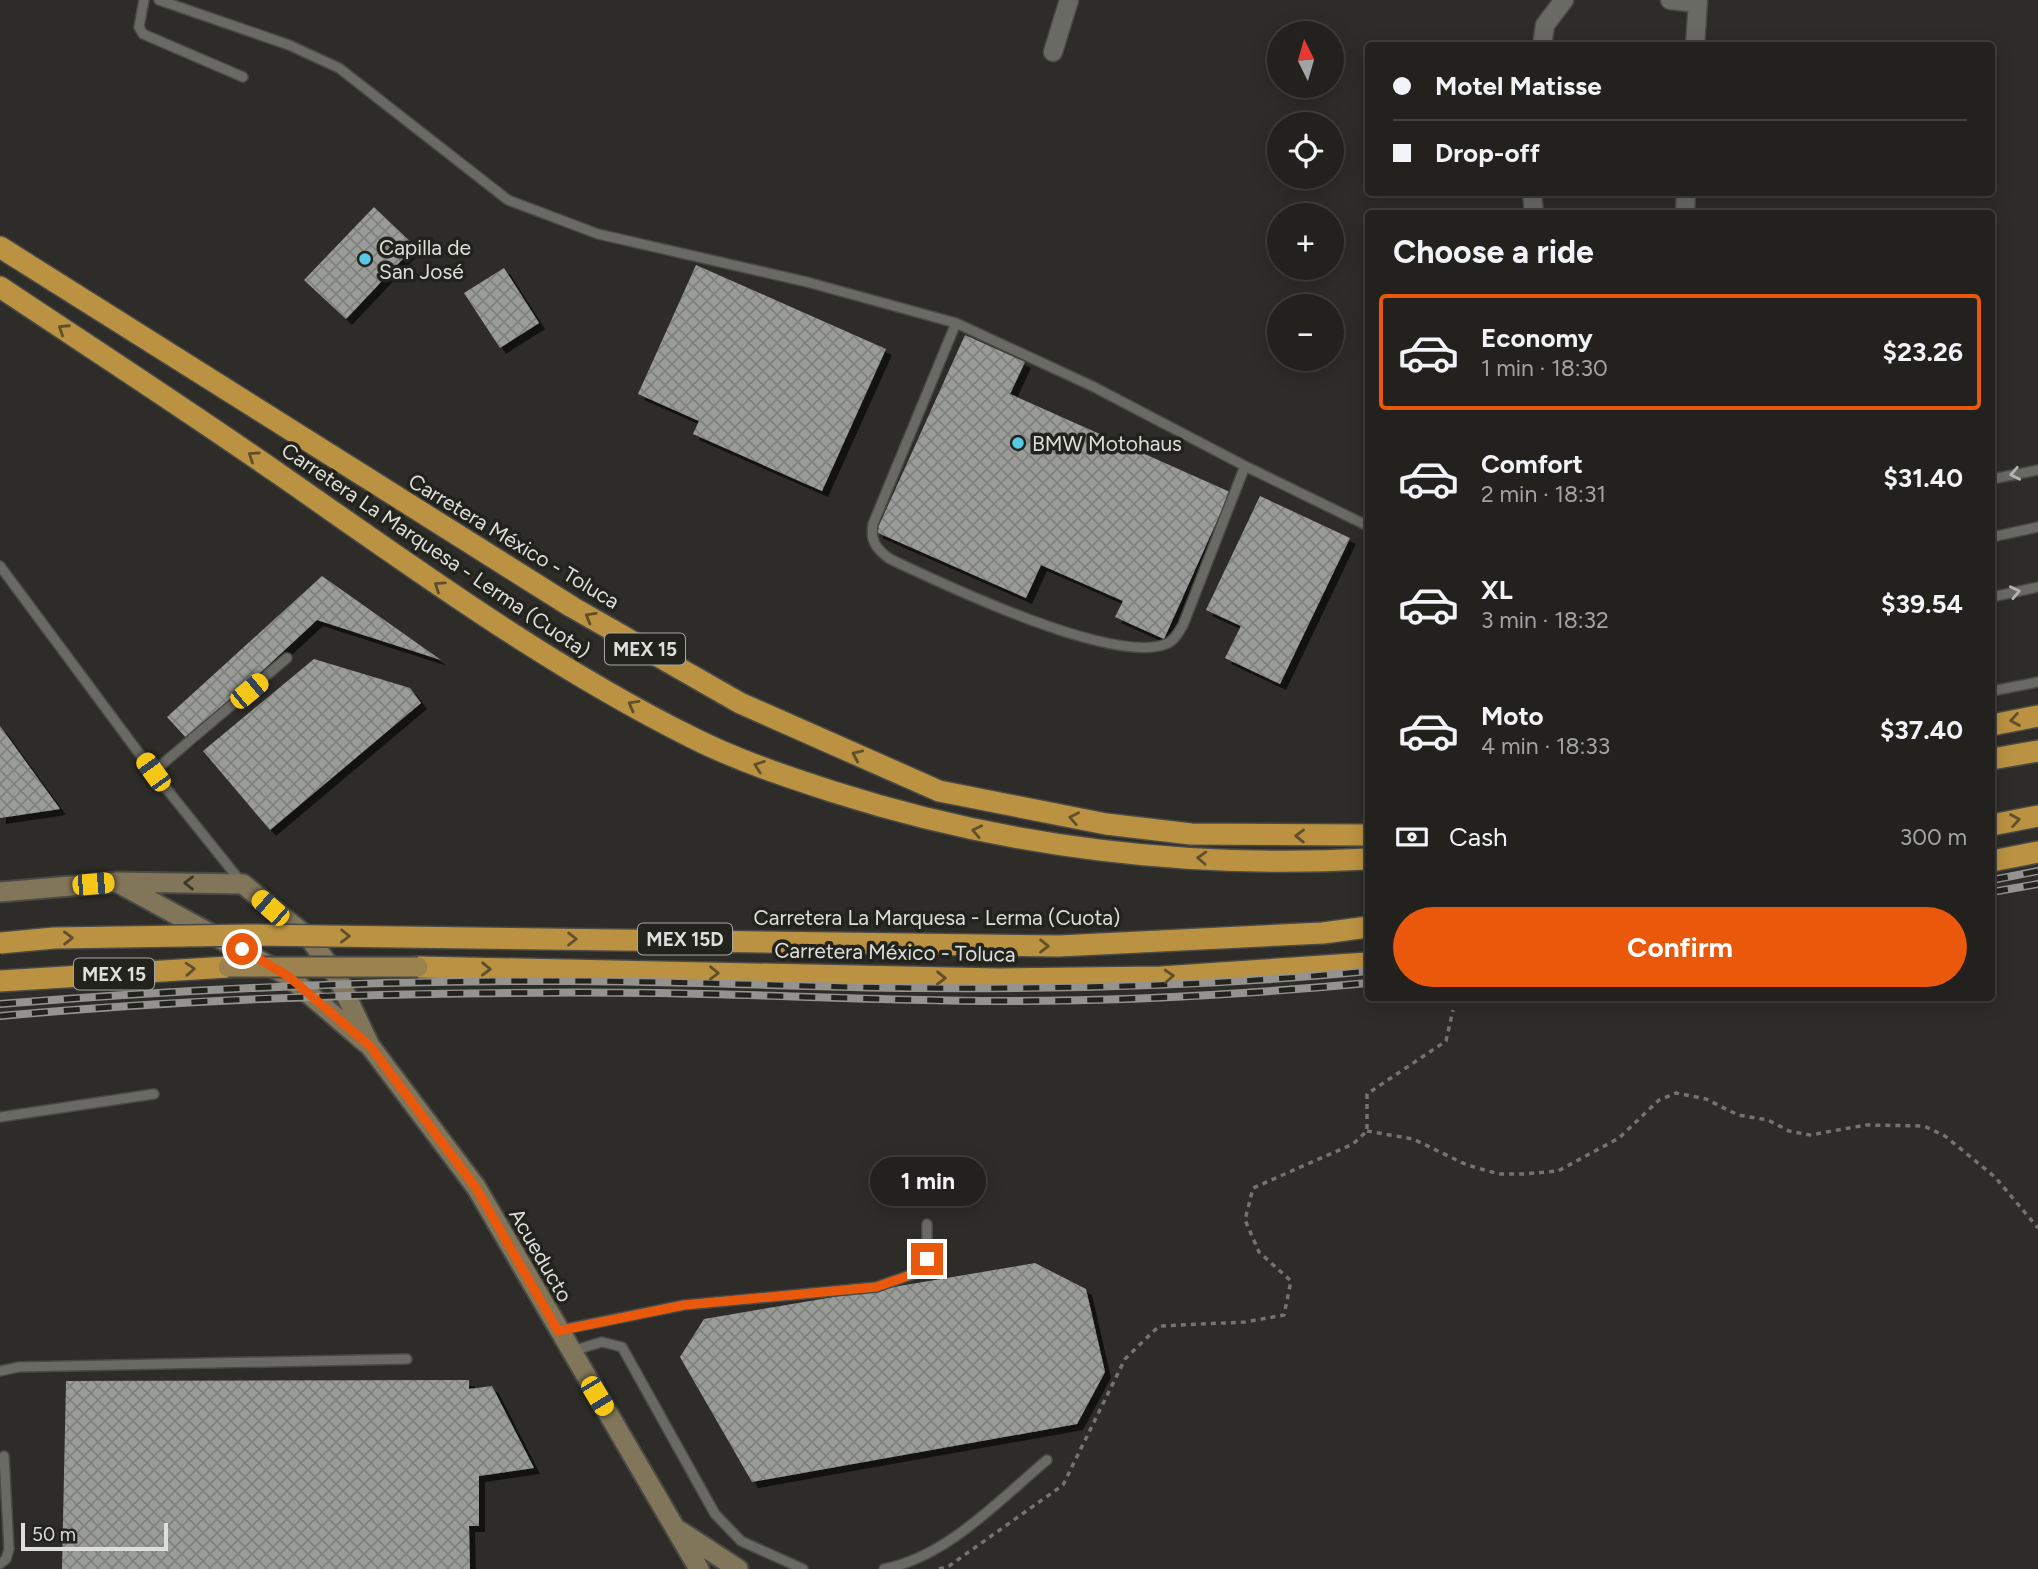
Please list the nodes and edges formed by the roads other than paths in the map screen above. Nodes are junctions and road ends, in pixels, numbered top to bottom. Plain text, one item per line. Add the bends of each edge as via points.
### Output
1 (144, 0) edge
2 (159, 0) edge
3 (1069, 0) edge
4 (1564, 0) edge
5 (1670, 0) edge
6 (1698, 1) edge
7 (1543, 42) edge
8 (1695, 42) edge
9 (1053, 51) dead end
10 (243, 77) dead end
11 (0, 247) edge
12 (0, 287) edge
13 (956, 323) junction
14 (1245, 466) junction
15 (2038, 470) edge
16 (1995, 478) edge
17 (1365, 525) edge
18 (2038, 527) edge
19 (1995, 536) edge
20 (0, 566) edge
21 (2038, 587) edge
22 (1995, 596) edge
23 (287, 658) dead end
24 (2038, 682) edge
25 (1995, 690) edge
26 (2038, 716) edge
27 (1995, 724) edge
28 (2038, 751) edge
29 (1995, 759) edge
30 (153, 772) junction
31 (2038, 816) edge
32 (1995, 824) edge
33 (1365, 835) edge
34 (2038, 852) edge
35 (1365, 859) edge
36 (1995, 860) edge
37 (117, 882) junction
38 (243, 884) junction
39 (0, 892) edge
40 (1365, 927) edge
41 (0, 943) edge
42 (1365, 962) edge
43 (228, 967) joint
44 (418, 967) joint
45 (0, 981) edge
46 (370, 1046) junction
47 (154, 1094) dead end
48 (0, 1117) edge
49 (927, 1224) dead end
50 (558, 1331) junction
51 (570, 1352) junction
52 (407, 1359) dead end
53 (0, 1371) edge
54 (5, 1456) dead end
55 (1047, 1460) dead end
56 (679, 1531) junction
57 (0, 1564) edge
58 (699, 1569) edge
59 (738, 1569) edge
60 (803, 1569) edge
61 (884, 1569) edge

1 - 10 lane via 139,27 143,34
2 - 13 lane via 289,45 339,68 508,200 598,234 807,282
3 - 9 street
4 - 7 street via 1545,24
5 - 6 street
6 - 8 street
33 -> 11 highway, Carretera México - Toluca / MEX 15 via 1191,834 1106,824 939,791 740,703 572,607
35 -> 12 highway, Carretera La Marquesa - Lerma (Cuota) via 1203,858 1046,845 885,808 693,738 484,617
13 - 14 lane via 1094,387
13 - 14 lane via 873,524 871,536 877,550 890,559 993,607 1089,638 1152,647 1167,644 1183,625
14 - 17 lane
15 -> 16 lane
18 - 19 lane
20 - 30 lane
22 -> 21 lane
23 - 30 lane
24 - 25 lane
26 -> 27 highway
28 - 29 highway
30 - 38 lane
32 -> 31 highway
34 - 36 highway
38 -> 37 main road
37 - 39 main road
37 - 46 main road via 288,976
38 - 46 main road via 310,939 338,978
41 -> 40 highway, Carretera La Marquesa - Lerma (Cuota) / MEX 15D, bridge via 251,935 1059,946
44 -> 42 highway, Carretera México - Toluca / MEX 15 via 998,979 1161,977
43 - 44 main road, Carretera México - Toluca / MEX 15, bridge
45 -> 43 highway, Carretera México - Toluca / MEX 15
46 - 50 main road, Acueducto via 476,1188
47 - 48 lane
49 - 50 lane via 927,1259 922,1271 876,1287 684,1305
50 - 51 main road, Acueducto
51 - 56 main road, Acueducto
51 - 60 lane via 602,1342 622,1347 715,1514 741,1541
52 - 53 lane
54 - 57 lane via 9,1549
55 - 61 lane via 942,1544
56 - 58 main road, Acueducto
56 - 59 main road

